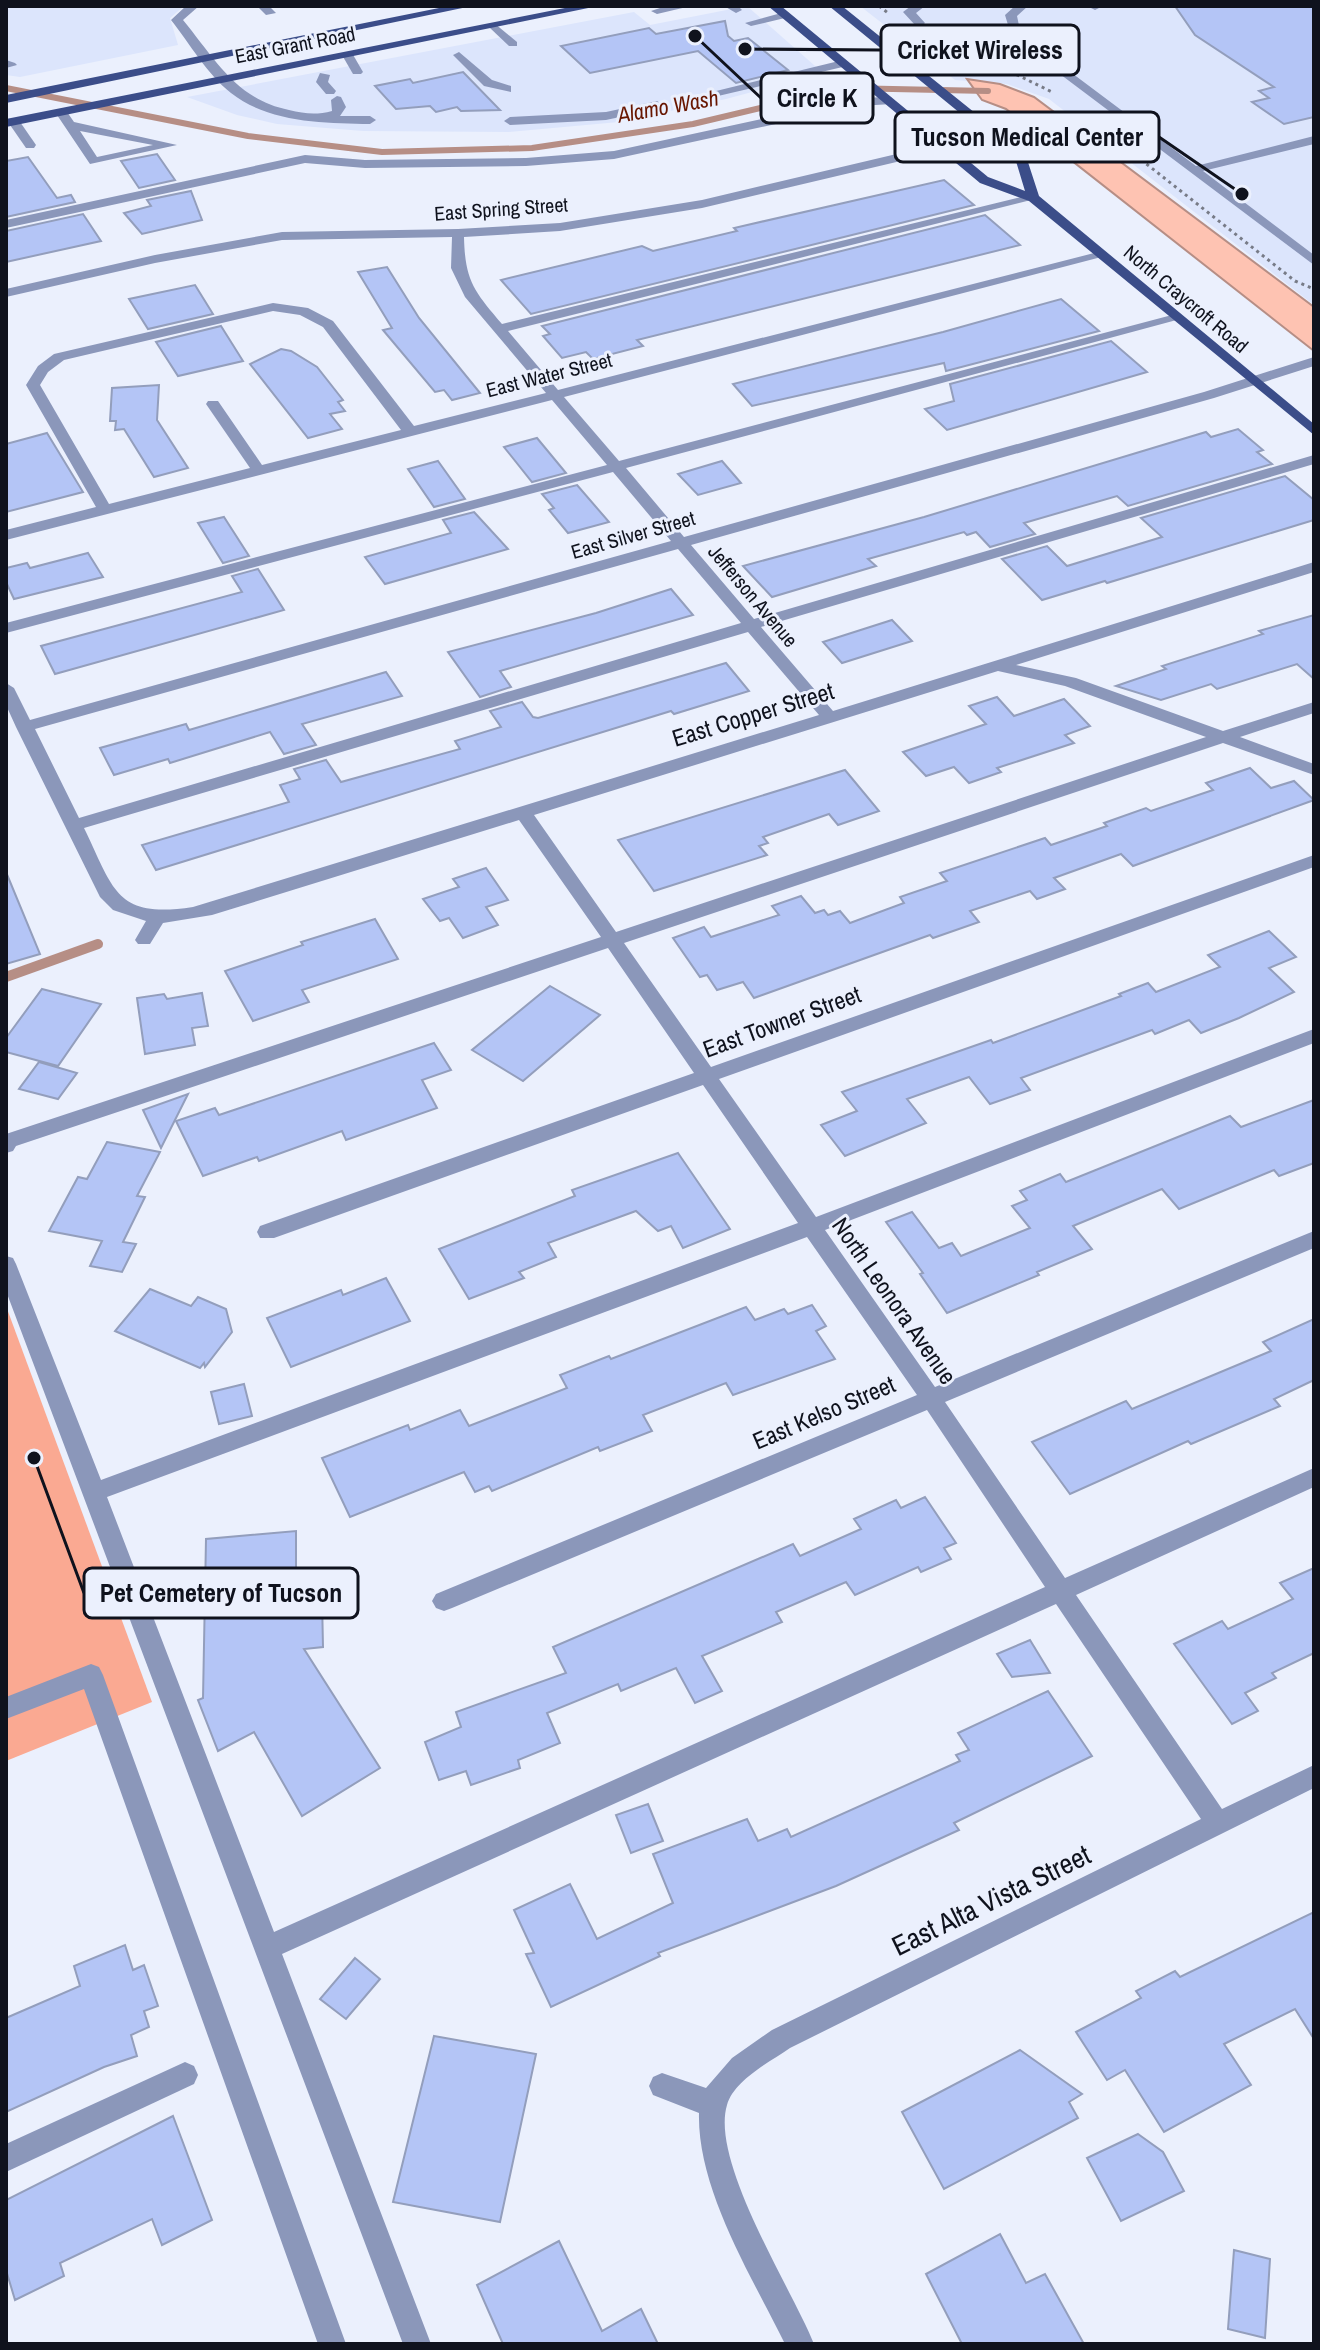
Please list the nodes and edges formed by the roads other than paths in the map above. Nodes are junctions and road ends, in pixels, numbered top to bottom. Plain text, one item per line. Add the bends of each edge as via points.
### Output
1 (193, 6) edge
2 (464, 6) edge
3 (592, 6) edge
4 (685, 6) edge
5 (774, 6) edge
6 (835, 6) edge
7 (919, 6) edge
8 (1022, 6) edge
9 (654, 8) edge
10 (785, 15) junction
11 (670, 23) dead end
12 (751, 23) dead end
13 (919, 23) dead end
14 (494, 26) junction
15 (513, 44) dead end
16 (348, 55) junction
17 (459, 55) dead end
18 (207, 59) junction
19 (843, 64) junction
20 (357, 72) dead end
21 (324, 75) dead end
22 (227, 79) junction
23 (507, 89) dead end
24 (718, 92) dead end
25 (6, 99) edge
26 (887, 101) junction
27 (657, 105) dead end
28 (61, 112) junction
29 (321, 118) junction
30 (370, 120) dead end
31 (510, 121) dead end
32 (10, 122) edge
33 (70, 125) junction
34 (994, 135) junction
35 (1314, 140) edge
36 (30, 145) dead end
37 (943, 147) junction
38 (1193, 170) junction
39 (1033, 198) junction
40 (6, 224) edge
41 (458, 233) junction
42 (1102, 255) junction
43 (1314, 261) edge
44 (6, 293) edge
45 (1177, 318) junction
46 (499, 329) junction
47 (1314, 361) edge
48 (1252, 380) junction
49 (555, 395) junction
50 (213, 404) dead end
51 (410, 431) junction
52 (1314, 431) edge
53 (1314, 459) edge
54 (615, 465) junction
55 (258, 470) junction
56 (105, 510) junction
57 (6, 535) edge
58 (681, 542) junction
59 (1314, 567) edge
60 (753, 626) junction
61 (6, 628) edge
62 (996, 665) junction
63 (6, 688) edge
64 (1314, 707) edge
65 (829, 717) junction
66 (24, 727) junction
67 (1224, 737) junction
68 (1314, 770) edge
69 (523, 812) junction
70 (72, 826) junction
71 (1314, 861) edge
72 (157, 917) junction
73 (144, 940) dead end
74 (613, 941) junction
75 (1314, 1036) edge
76 (706, 1077) junction
77 (6, 1142) edge
78 (811, 1227) junction
79 (267, 1232) dead end
80 (1314, 1239) edge
81 (6, 1264) edge
82 (930, 1397) junction
83 (1314, 1477) edge
84 (94, 1492) junction
85 (1059, 1591) junction
86 (444, 1601) dead end
87 (6, 1708) edge
88 (1314, 1776) edge
89 (1218, 1824) junction
90 (266, 1948) junction
91 (185, 2075) dead end
92 (662, 2086) dead end
93 (713, 2104) junction
94 (6, 2158) edge
95 (332, 2344) edge
96 (417, 2344) edge
97 (800, 2344) edge

1 - 18 street via 177,20
2 - 18 main road, East Grant Road
3 - 14 main road, East Grant Road
4 - 9 street
5 - 10 main road, North Craycroft Road
6 - 34 main road
7 - 13 street via 909,12
8 - 38 street via 1011,15 1016,36
9 - 11 street
10 - 12 street
10 - 19 main road, North Craycroft Road
14 - 15 street
14 - 16 main road, East Grant Road
16 - 20 street
16 - 22 main road, East Grant Road
17 - 23 street via 488,83
18 - 22 street
18 - 25 main road, East Grant Road
19 - 24 street
19 - 26 main road, North Craycroft Road
21 - 29 street via 322,82 340,107
22 - 28 main road, East Grant Road
22 - 29 street via 237,92 268,109
26 - 37 main road, North Craycroft Road
26 - 40 street via 859,102 614,155 526,162 365,164 305,159
27 - 31 street via 606,116
28 - 32 main road, East Grant Road
28 - 33 street
29 - 30 street
32 - 36 street
33 - 33 street via 94,161 171,145 99,130
34 - 37 street, East Spring Street
34 - 39 main road via 1021,156
35 - 38 street
37 - 39 main road, North Craycroft Road via 984,180
37 - 41 street, East Spring Street via 702,204 560,227
38 - 43 street
39 - 42 main road, North Craycroft Road
39 - 46 street
41 - 44 street, East Spring Street via 282,236
41 - 46 street, Jefferson Avenue via 461,279
42 - 45 main road, North Craycroft Road
42 - 49 street, East Water Street
45 - 48 main road, North Craycroft Road
45 - 54 street
46 - 49 street, Jefferson Avenue
47 - 48 street, East Silver Street
48 - 52 main road, North Craycroft Road
48 - 58 street, East Silver Street
49 - 51 street, East Water Street
49 - 54 street, Jefferson Avenue
50 - 55 street
51 - 55 street, East Water Street
51 - 56 street via 328,324 303,311 273,307 59,357 33,385
53 - 60 street
54 - 58 street, Jefferson Avenue
54 - 61 street
55 - 56 street, East Water Street
56 - 57 street, East Water Street
58 - 60 street, Jefferson Avenue
58 - 66 street, East Silver Street
59 - 62 street, East Copper Street
60 - 65 street, Jefferson Avenue
60 - 70 street
62 - 65 street, East Copper Street
62 - 67 street via 1070,682
63 - 66 street
64 - 67 street
65 - 69 street, East Copper Street
66 - 70 street
67 - 68 street
67 - 74 street
69 - 72 street, East Copper Street via 206,911
69 - 74 street, North Leonora Avenue
70 - 72 street via 109,897 119,907
71 - 76 street, East Towner Street
72 - 73 street
74 - 76 street, North Leonora Avenue
74 - 77 street
75 - 78 street
76 - 78 street, North Leonora Avenue
76 - 79 street, East Towner Street
78 - 82 street, North Leonora Avenue
78 - 84 street
80 - 82 street, East Kelso Street
81 - 84 street
82 - 85 street, North Leonora Avenue
82 - 86 street, East Kelso Street
83 - 85 street
84 - 90 street
85 - 89 street, North Leonora Avenue
85 - 90 street
87 - 95 street via 91,1675
88 - 89 street, East Alta Vista Street
89 - 93 street, East Alta Vista Street via 781,2039 730,2078
90 - 96 street
91 - 94 street
92 - 93 street
93 - 97 street via 718,2167

